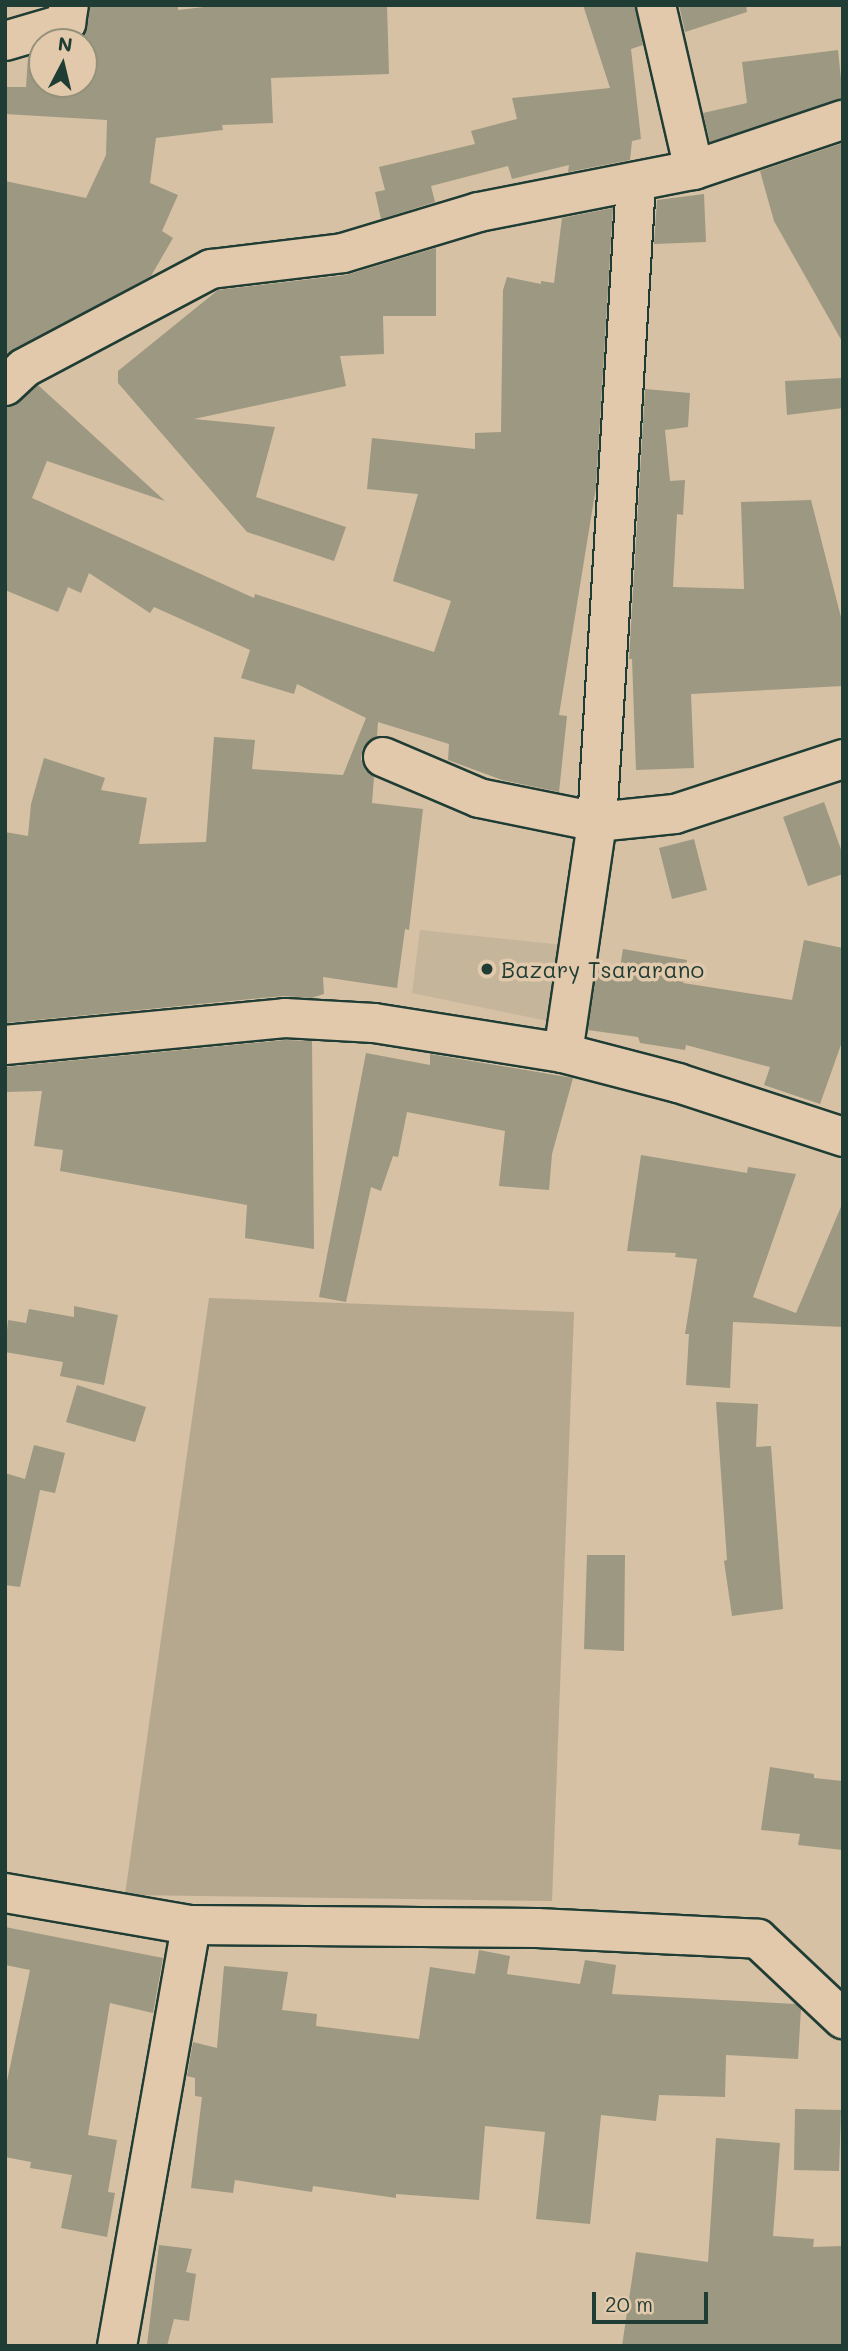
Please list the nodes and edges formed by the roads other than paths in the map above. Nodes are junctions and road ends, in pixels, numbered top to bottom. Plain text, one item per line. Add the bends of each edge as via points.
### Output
1 (69, 5) edge
2 (656, 5) edge
3 (5, 41) edge
4 (843, 120) edge
5 (694, 170) junction
6 (636, 183) junction
7 (5, 386) edge
8 (383, 757) dead end
9 (843, 759) edge
10 (597, 822) junction
11 (5, 1045) edge
12 (563, 1054) junction
13 (843, 1137) edge
14 (5, 1893) edge
15 (191, 1925) junction
16 (843, 2020) edge
17 (117, 2346) edge

1 - 3 street via 66,23
2 - 5 street
4 - 5 street
5 - 6 street
6 - 7 street via 479,212 343,253 211,270 24,368
6 - 10 street
8 - 10 street via 479,797
9 - 10 street via 675,814
10 - 12 street
11 - 12 street via 285,1018 374,1023
12 - 13 street via 678,1083
14 - 15 street
15 - 16 street via 537,1928 758,1940
15 - 17 street

